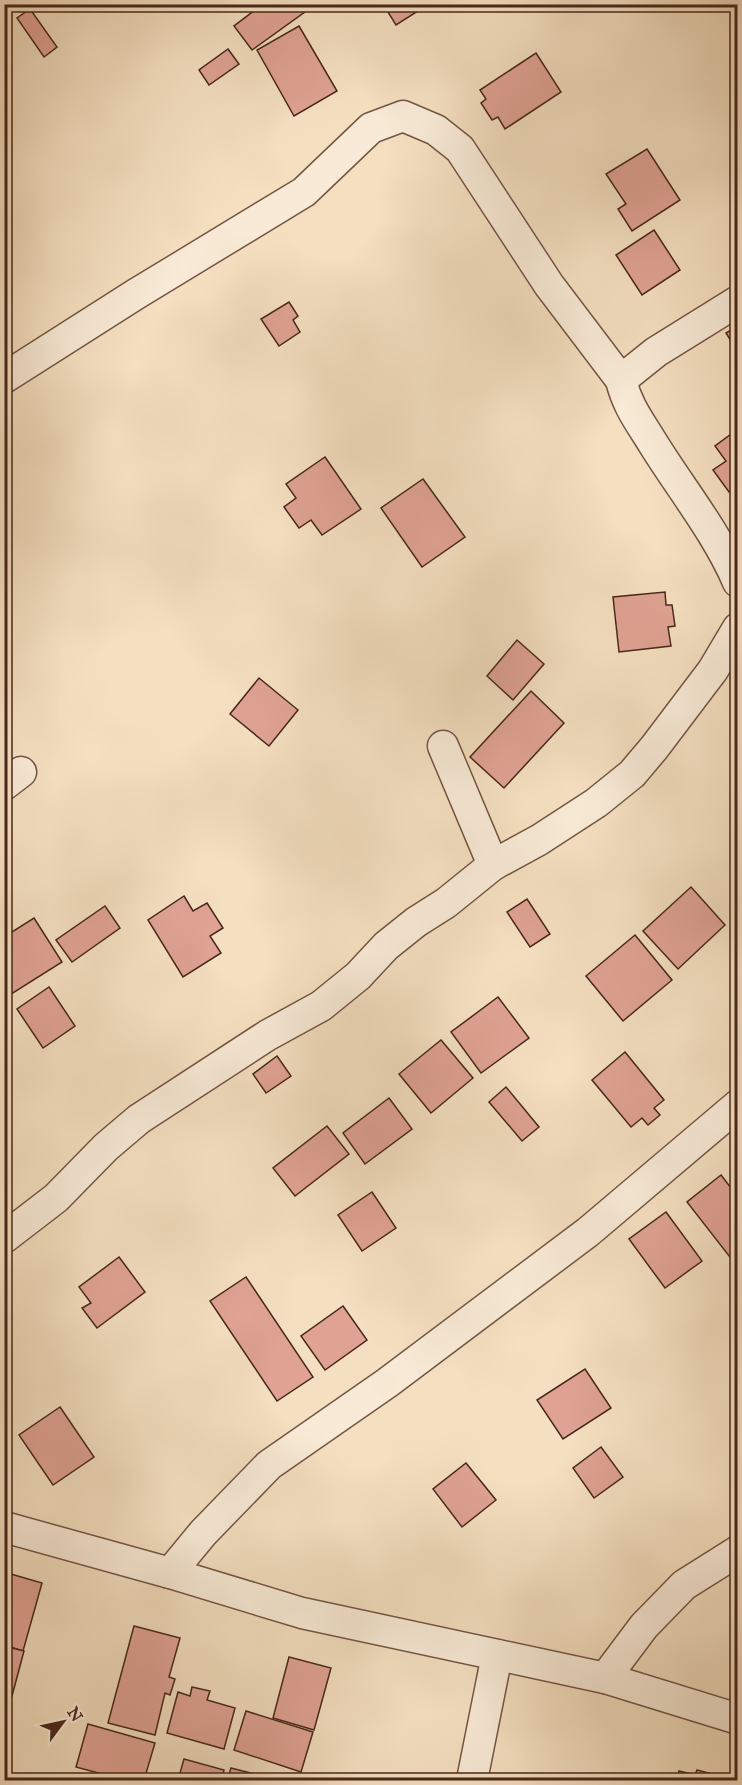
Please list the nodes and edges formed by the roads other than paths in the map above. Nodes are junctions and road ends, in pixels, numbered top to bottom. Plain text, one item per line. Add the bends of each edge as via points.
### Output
1 (738, 301) edge
2 (4, 378) edge
3 (621, 380) junction
4 (738, 582) edge
5 (738, 628) edge
6 (443, 747) dead end
7 (493, 865) junction
8 (738, 1105) edge
9 (4, 1238) edge
10 (4, 1527) edge
11 (738, 1551) edge
12 (170, 1573) junction
13 (497, 1655) junction
14 (604, 1677) junction
15 (738, 1719) edge
16 (472, 1780) edge

1 - 3 street via 656,352
2 - 3 street via 304,192 372,128 403,116 436,130 460,149 549,285
3 - 4 street via 626,400 726,555
5 - 7 street via 713,670 632,774 596,803
6 - 7 street
7 - 9 street via 386,946 358,976 321,1006 268,1035 139,1119 56,1198
8 - 12 street via 588,1232 387,1383 269,1465
10 - 12 street
11 - 14 street via 684,1585 644,1626
12 - 13 street via 302,1613
13 - 14 street
13 - 16 street
14 - 15 street

